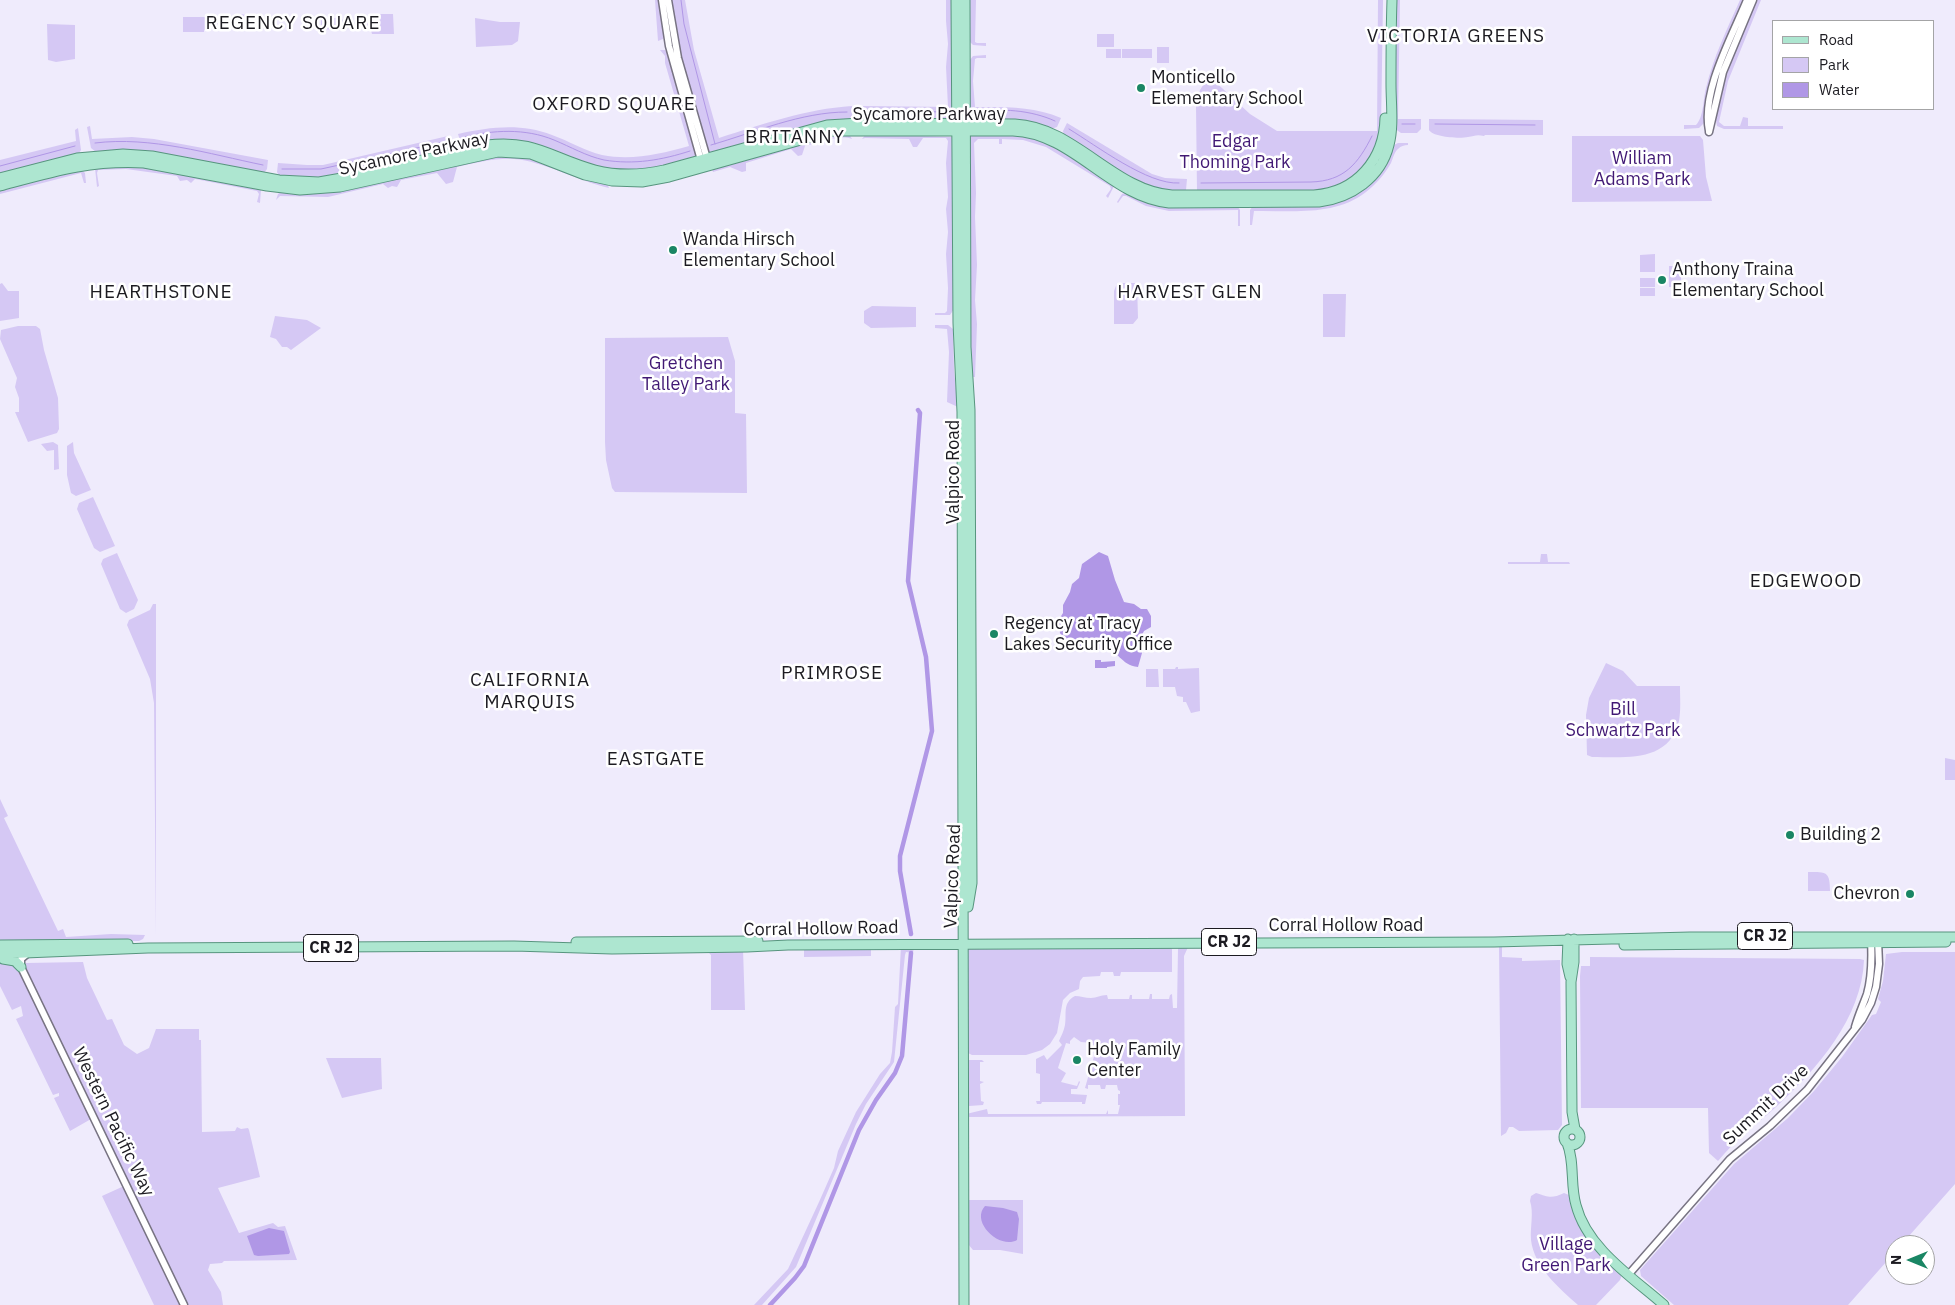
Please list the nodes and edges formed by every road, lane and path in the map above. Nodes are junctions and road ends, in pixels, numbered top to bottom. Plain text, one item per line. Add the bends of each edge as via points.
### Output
1 (662, 0) edge
2 (668, 0) edge
3 (956, 0) edge
4 (965, 0) edge
5 (1386, 0) edge
6 (1392, 0) edge
7 (1747, 0) edge
8 (1753, 0) edge
9 (961, 127) junction
10 (705, 162) junction
11 (0, 178) edge
12 (0, 186) edge
13 (1955, 937) edge
14 (1875, 940) junction
15 (1571, 942) junction
16 (1955, 942) edge
17 (0, 944) edge
18 (964, 944) junction
19 (43, 949) junction
20 (0, 954) edge
21 (27, 954) junction
22 (0, 960) edge
23 (21, 967) junction
24 (1571, 1130) junction
25 (1572, 1143) junction
26 (1628, 1274) junction
27 (184, 1305) edge
28 (965, 1305) edge
29 (1664, 1305) edge

1 - 10 street via 670,46
2 - 10 street via 677,52
3 - 9 main road, Valpico Road
4 - 9 main road, Valpico Road
5 - 9 main road, Sycamore Parkway via 1382,141 1364,174 1337,191 1314,195 1165,195 1140,187 1056,135 1039,128 1015,124
6 - 9 main road, Sycamore Parkway via 1389,146 1380,166 1367,181 1338,198 1314,203 1162,202 1134,193 1036,135
7 - 8 street via 1715,78 1708,111 1709,132 1723,72
9 - 10 main road, Sycamore Parkway via 827,125
9 - 18 main road, Valpico Road via 958,318 962,412
10 - 11 main road, Sycamore Parkway via 649,173 614,174 537,148 504,144 319,182 279,180 152,156 124,154 77,158
10 - 12 main road, Sycamore Parkway via 652,180 616,181 585,175 531,154 498,152 340,187 300,190 144,162 111,162 77,166
13 - 14 main road, Corral Hollow Road / CR J2
14 - 15 main road, Corral Hollow Road / CR J2 via 1690,937
14 - 16 main road, Corral Hollow Road
14 - 26 street, Summit Drive via 1879,964 1876,987 1862,1020 1807,1090 1730,1159
15 - 18 main road, Corral Hollow Road / CR J2 via 1526,946 1494,942
15 - 24 main road via 1568,969 1571,982
17 - 19 main road, CR J2
18 - 19 main road, Corral Hollow Road / CR J2 via 596,941 514,946
18 - 28 main road, Valpico Road
19 - 21 main road, CR J2
20 - 21 main road, CR J2
21 - 23 street via 21,959
22 - 23 main road via 13,960
23 - 27 street, Western Pacific Way
24 - 25 main road via 1563,1137
24 - 25 main road via 1580,1135
25 - 26 main road via 1573,1195 1582,1222 1596,1243
26 - 29 main road

